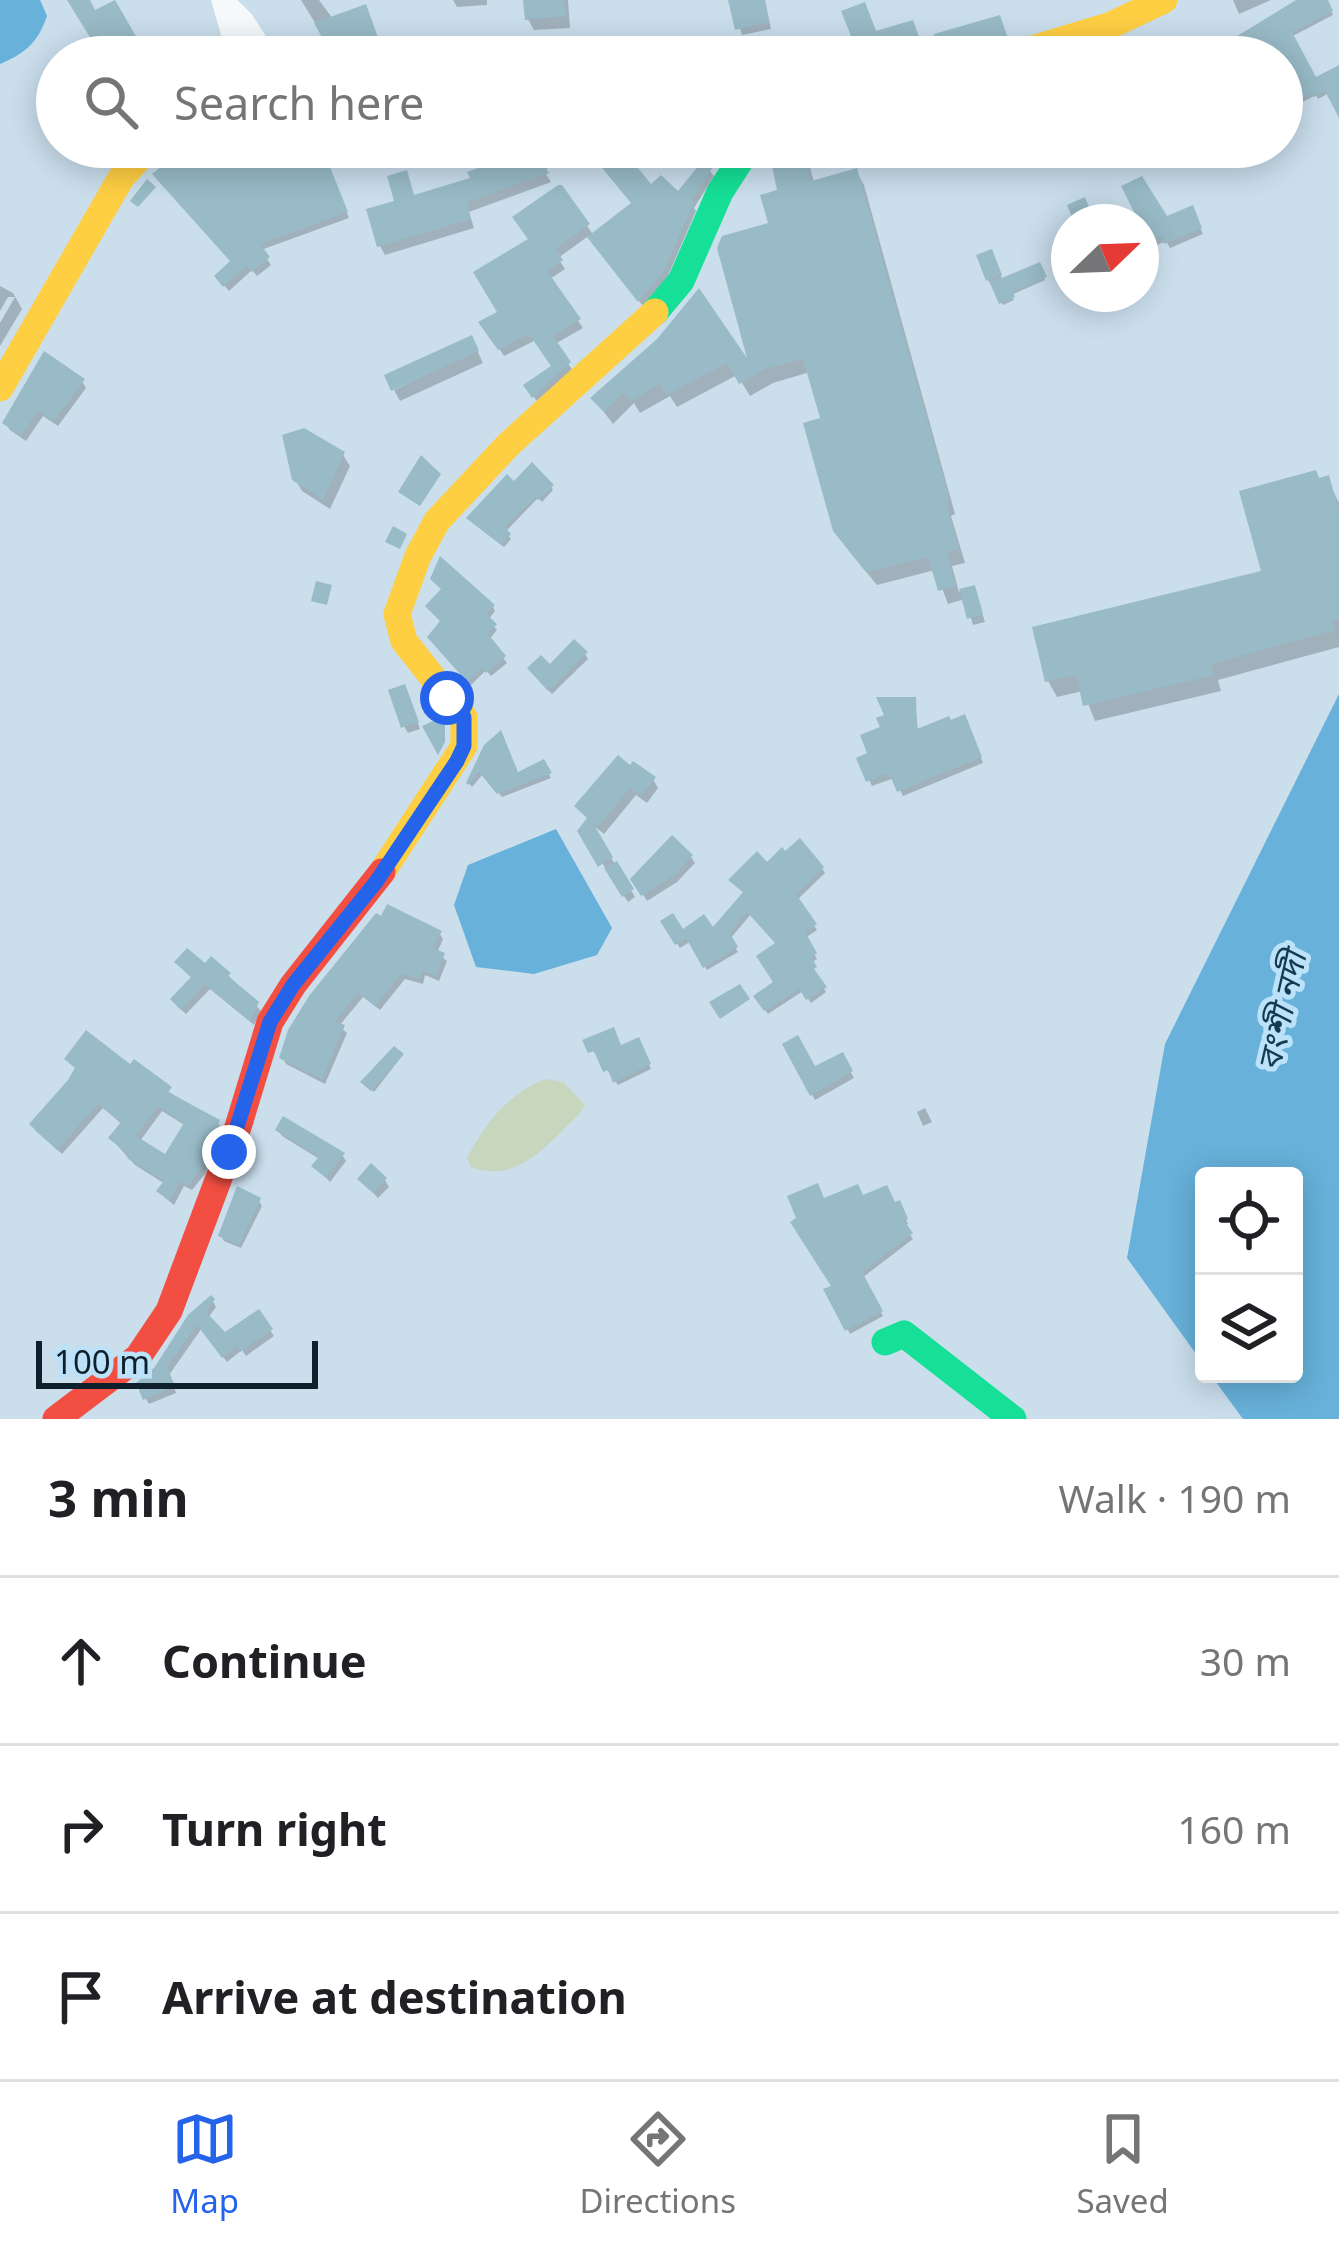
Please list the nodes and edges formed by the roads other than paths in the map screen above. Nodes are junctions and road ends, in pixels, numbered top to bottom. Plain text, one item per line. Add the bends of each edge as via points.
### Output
1 (222, 0) edge
2 (1164, 0) edge
3 (232, 36) edge
4 (253, 36) edge
5 (1075, 36) edge
6 (130, 168) edge
7 (735, 168) edge
8 (0, 388) edge
9 (885, 1342) dead end
10 (56, 1419) edge
11 (1013, 1419) edge

1 - 3 street
1 - 4 street
2 - 5 street
6 - 8 street
7 - 10 street via 681,281 644,325 508,445 437,521 398,614 404,641 464,717 464,746 376,882 270,1022 170,1311 138,1357
9 - 11 street via 904,1334

